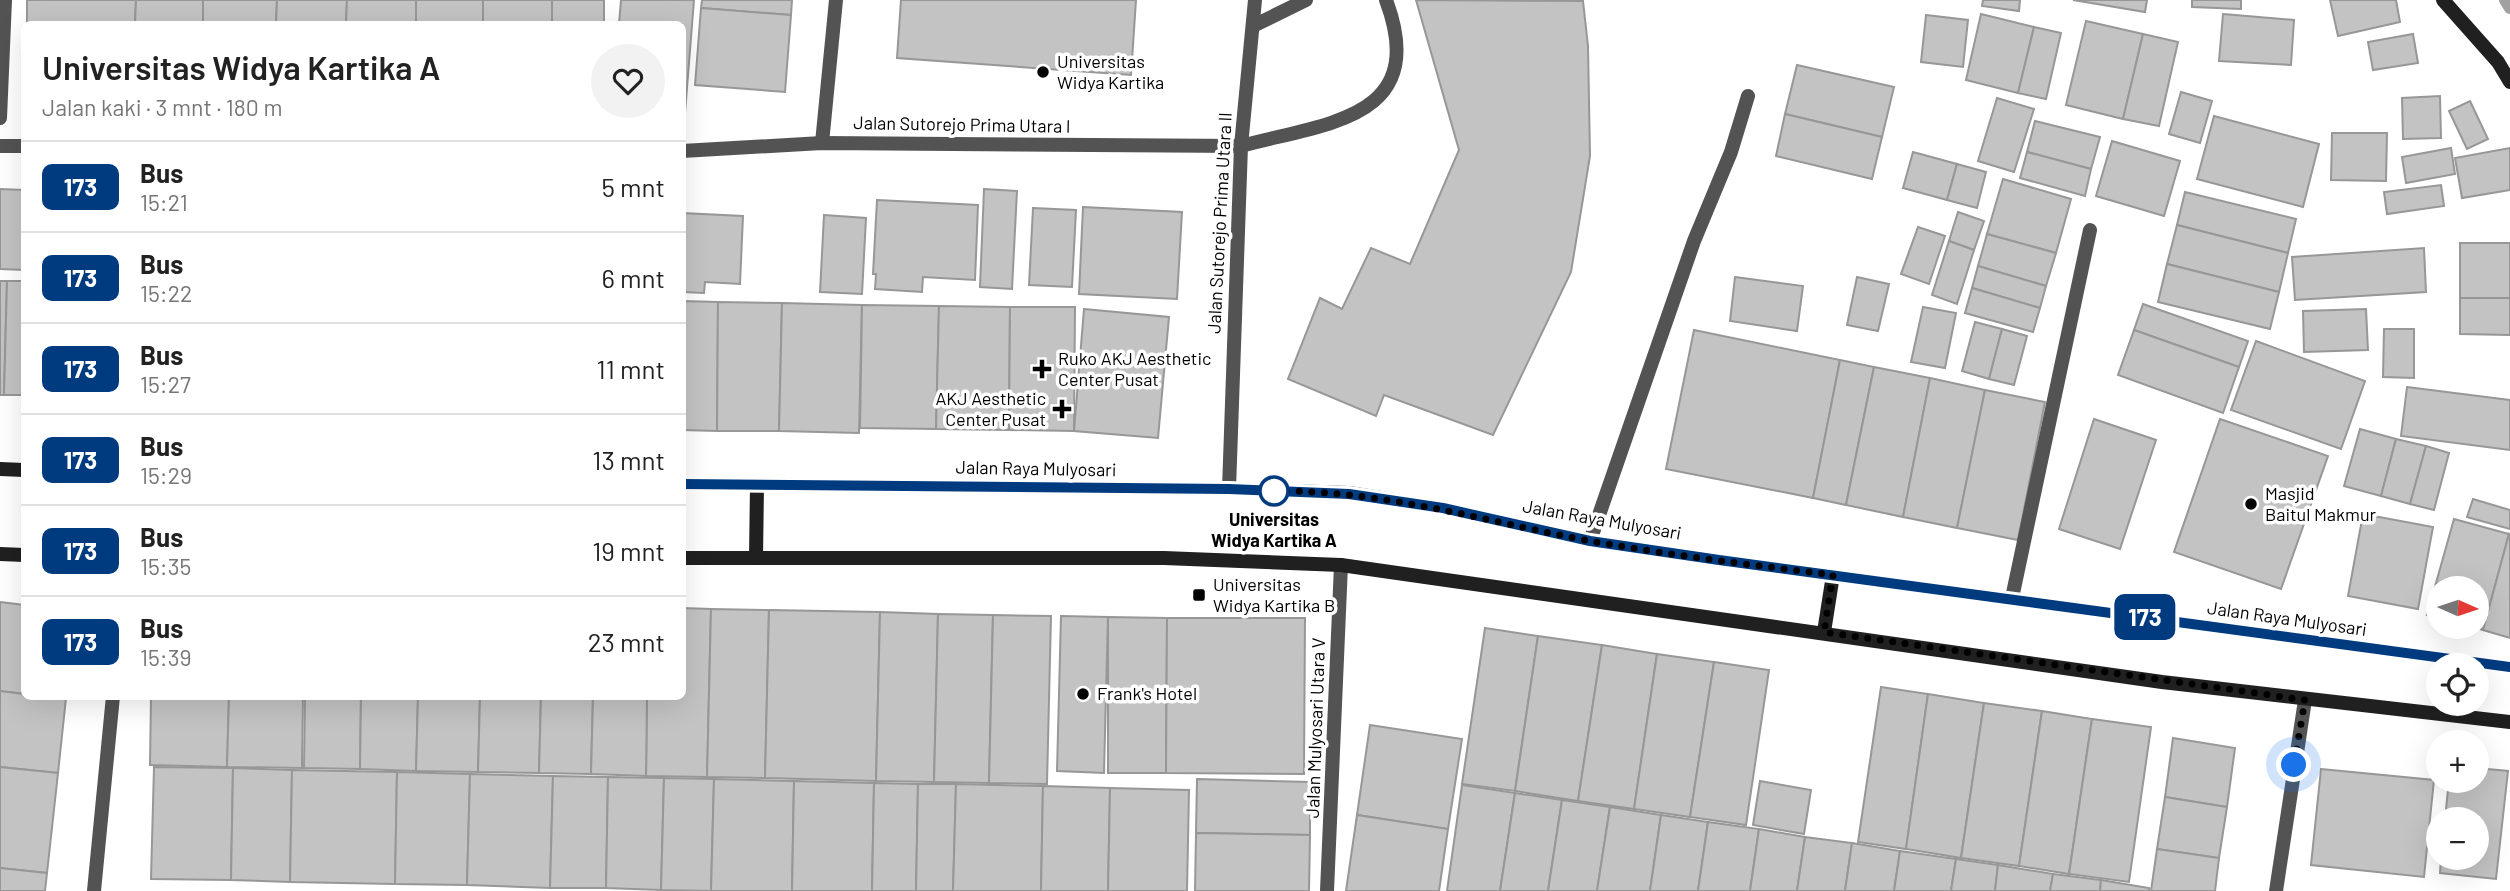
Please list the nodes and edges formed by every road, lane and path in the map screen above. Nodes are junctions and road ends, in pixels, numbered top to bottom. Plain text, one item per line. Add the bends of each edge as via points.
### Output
1 (5, 0) edge
2 (836, 0) edge
3 (1255, 0) edge
4 (1306, 0) edge
5 (1386, 0) edge
6 (2443, 0) edge
7 (1253, 26) junction
8 (2510, 82) edge
9 (1748, 96) dead end
10 (0, 118) edge
11 (822, 143) junction
12 (0, 146) edge
13 (21, 146) edge
14 (1241, 146) junction
15 (686, 151) edge
16 (2090, 230) dead end
17 (0, 469) edge
18 (21, 470) edge
19 (686, 484) edge
20 (757, 485) junction
21 (1229, 489) junction
22 (1590, 541) junction
23 (0, 554) edge
24 (21, 555) edge
25 (686, 558) edge
26 (756, 558) junction
27 (1341, 565) junction
28 (1833, 575) junction
29 (2012, 598) junction
30 (1824, 632) junction
31 (2510, 667) edge
32 (113, 700) edge
33 (2305, 700) junction
34 (2510, 722) edge
35 (94, 891) edge
36 (1327, 891) edge
37 (2276, 891) edge

1 - 10 street
2 - 11 street
3 - 7 street, Jalan Sutorejo Prima Utara II
4 - 7 street
5 - 14 street, Jalan Sutorejo Prima Utara I via 1395,22 1397,51 1394,76 1380,98 1359,113
6 - 8 main road
7 - 14 street, Jalan Sutorejo Prima Utara II
9 - 22 street
11 - 14 street, Jalan Sutorejo Prima Utara I
11 - 15 street, Jalan Sutorejo Prima Utara I
12 - 13 street
14 - 21 street, Jalan Sutorejo Prima Utara II
16 - 29 street
17 - 18 main road
19 - 20 main road, Jalan Raya Mulyosari
20 - 21 main road, Jalan Raya Mulyosari
20 - 26 main road
21 - 22 main road, Jalan Raya Mulyosari via 1349,494 1443,508
22 - 28 main road, Jalan Raya Mulyosari
23 - 24 main road
25 - 26 main road
26 - 27 main road via 1164,558
27 - 30 main road
27 - 36 street, Jalan Mulyosari Utara V
28 - 29 main road, Jalan Raya Mulyosari
28 - 30 main road
29 - 31 main road, Jalan Raya Mulyosari
30 - 33 main road
32 - 35 street
33 - 34 main road
33 - 37 street

